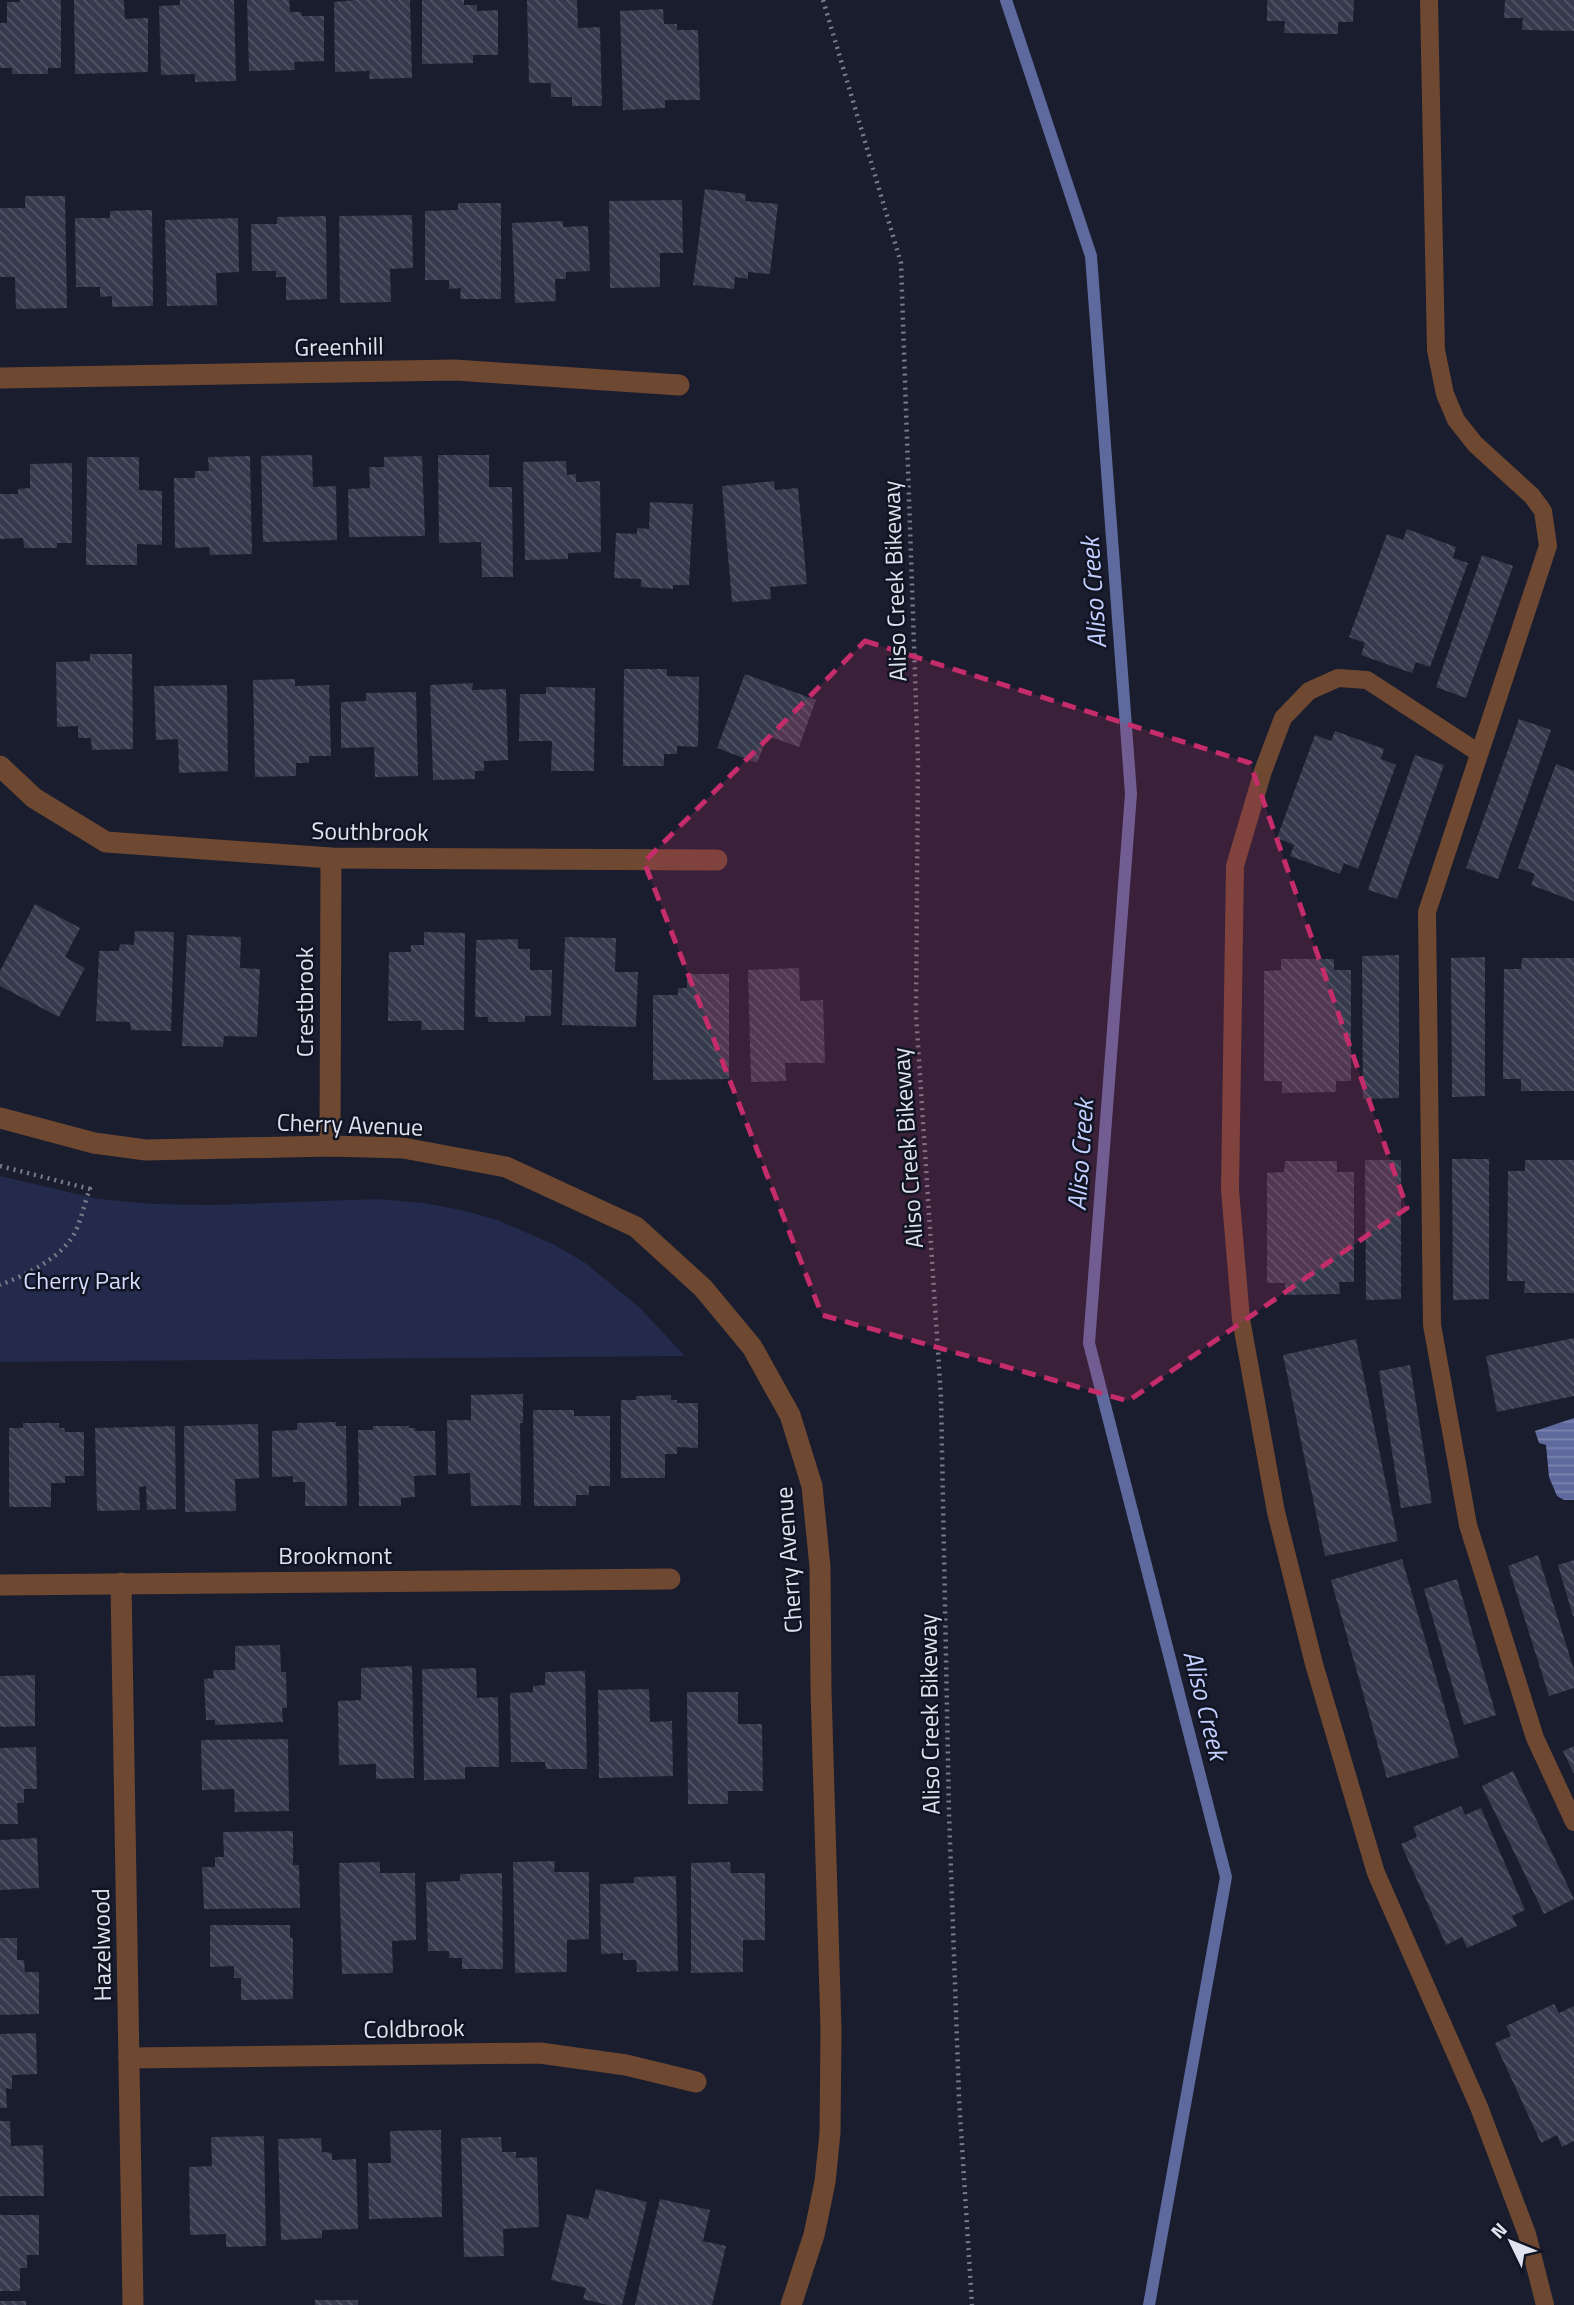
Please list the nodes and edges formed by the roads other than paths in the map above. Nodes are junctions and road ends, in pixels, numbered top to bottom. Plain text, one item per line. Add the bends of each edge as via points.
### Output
1 (1429, 0) edge
2 (0, 378) edge
3 (679, 385) dead end
4 (1479, 753) junction
5 (0, 766) edge
6 (331, 858) junction
7 (717, 860) dead end
8 (0, 1118) edge
9 (330, 1146) junction
10 (670, 1579) dead end
11 (121, 1583) junction
12 (0, 1585) edge
13 (1574, 1822) edge
14 (129, 2058) junction
15 (696, 2082) dead end
16 (133, 2305) edge
17 (791, 2305) edge
18 (1545, 2305) edge

1 - 4 lane via 1436,350 1445,394 1456,420 1475,444 1543,511 1548,546
2 - 3 street, Greenhill via 455,370
4 - 13 lane via 1427,912 1432,1325 1468,1525 1535,1738
4 - 18 lane via 1367,680 1338,678 1310,691 1283,718 1235,866 1230,1190 1241,1319 1276,1512 1314,1664 1376,1873 1479,2107 1527,2234
5 - 6 street, Southbrook via 34,798 106,842
6 - 7 street, Southbrook
6 - 9 street, Crestbrook
8 - 9 street, Cherry Avenue via 94,1143 146,1150
9 - 17 street, Cherry Avenue via 403,1148 506,1167 636,1227 703,1288 744,1338 790,1415 812,1486 820,1567 831,2030 825,2182 814,2235
10 - 11 street, Brookmont
11 - 12 street, Brookmont
11 - 14 street, Hazelwood
14 - 15 street, Coldbrook via 540,2053 626,2065
14 - 16 street, Hazelwood

